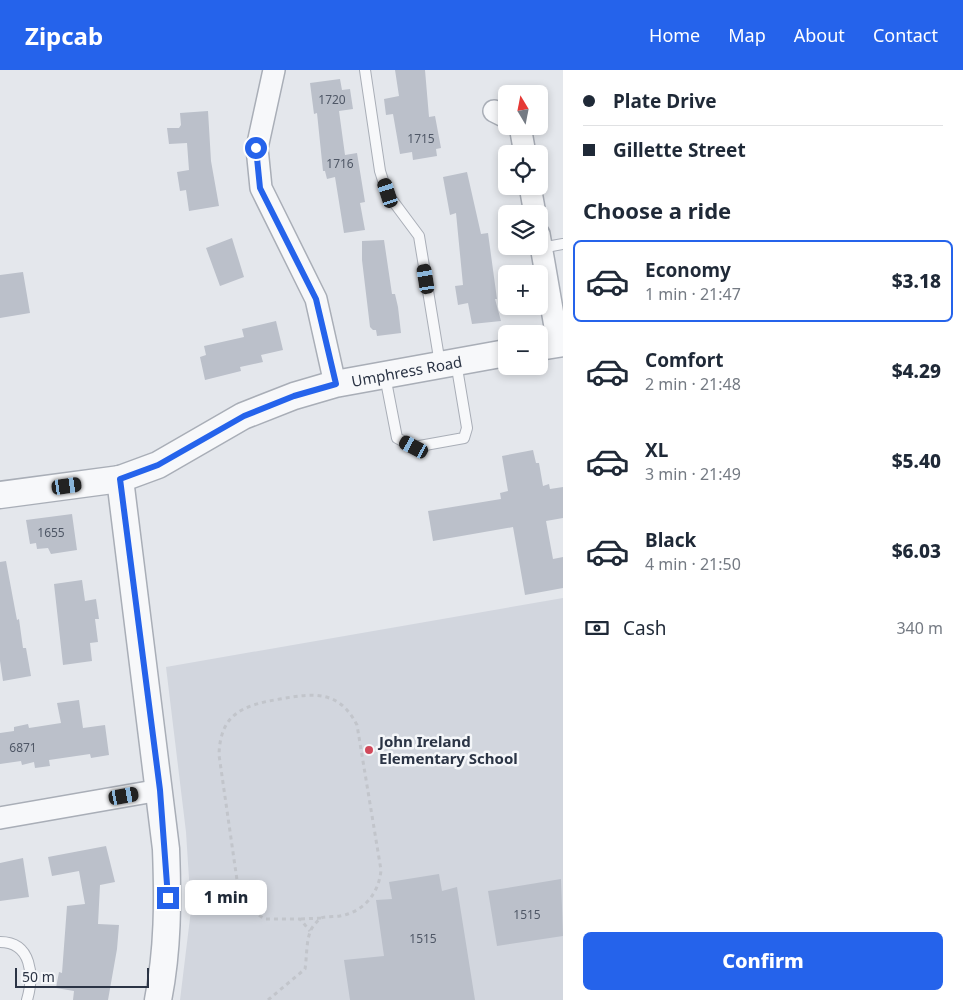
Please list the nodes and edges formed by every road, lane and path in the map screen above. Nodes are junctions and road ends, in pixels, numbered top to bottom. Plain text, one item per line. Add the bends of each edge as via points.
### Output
1 (274, 70) edge
2 (365, 70) edge
3 (548, 242) edge
4 (563, 244) edge
5 (542, 255) edge
6 (553, 345) edge
7 (498, 355) edge
8 (448, 364) junction
9 (384, 375) junction
10 (336, 384) junction
11 (120, 479) junction
12 (0, 495) edge
13 (160, 790) junction
14 (0, 818) edge
15 (321, 918) junction
16 (300, 919) junction
17 (310, 931) junction
18 (0, 942) edge
19 (27, 1000) edge
20 (158, 1000) edge
21 (268, 1000) edge

1 - 10 street via 256,148 260,188 316,299
2 - 8 lane via 383,179 388,193 418,236
3 - 4 lane
5 - 6 street
7 - 8 street, Umphress Road
8 - 9 street, Umphress Road
8 - 9 lane via 467,428 464,438 414,447 397,438
9 - 10 street, Umphress Road
10 - 11 street, Umphress Road via 244,416 158,465
11 - 12 street, Umphress Road
11 - 13 street
13 - 14 street
13 - 20 street via 168,898
15 - 16 path
15 - 16 path via 359,910 374,894 381,870 357,725 345,708 334,700 314,694 247,706 230,720 220,742 219,755 238,880 245,902 265,919
15 - 17 path
16 - 17 path
17 - 21 path via 305,969
18 - 19 lane via 17,945 27,956 31,973

